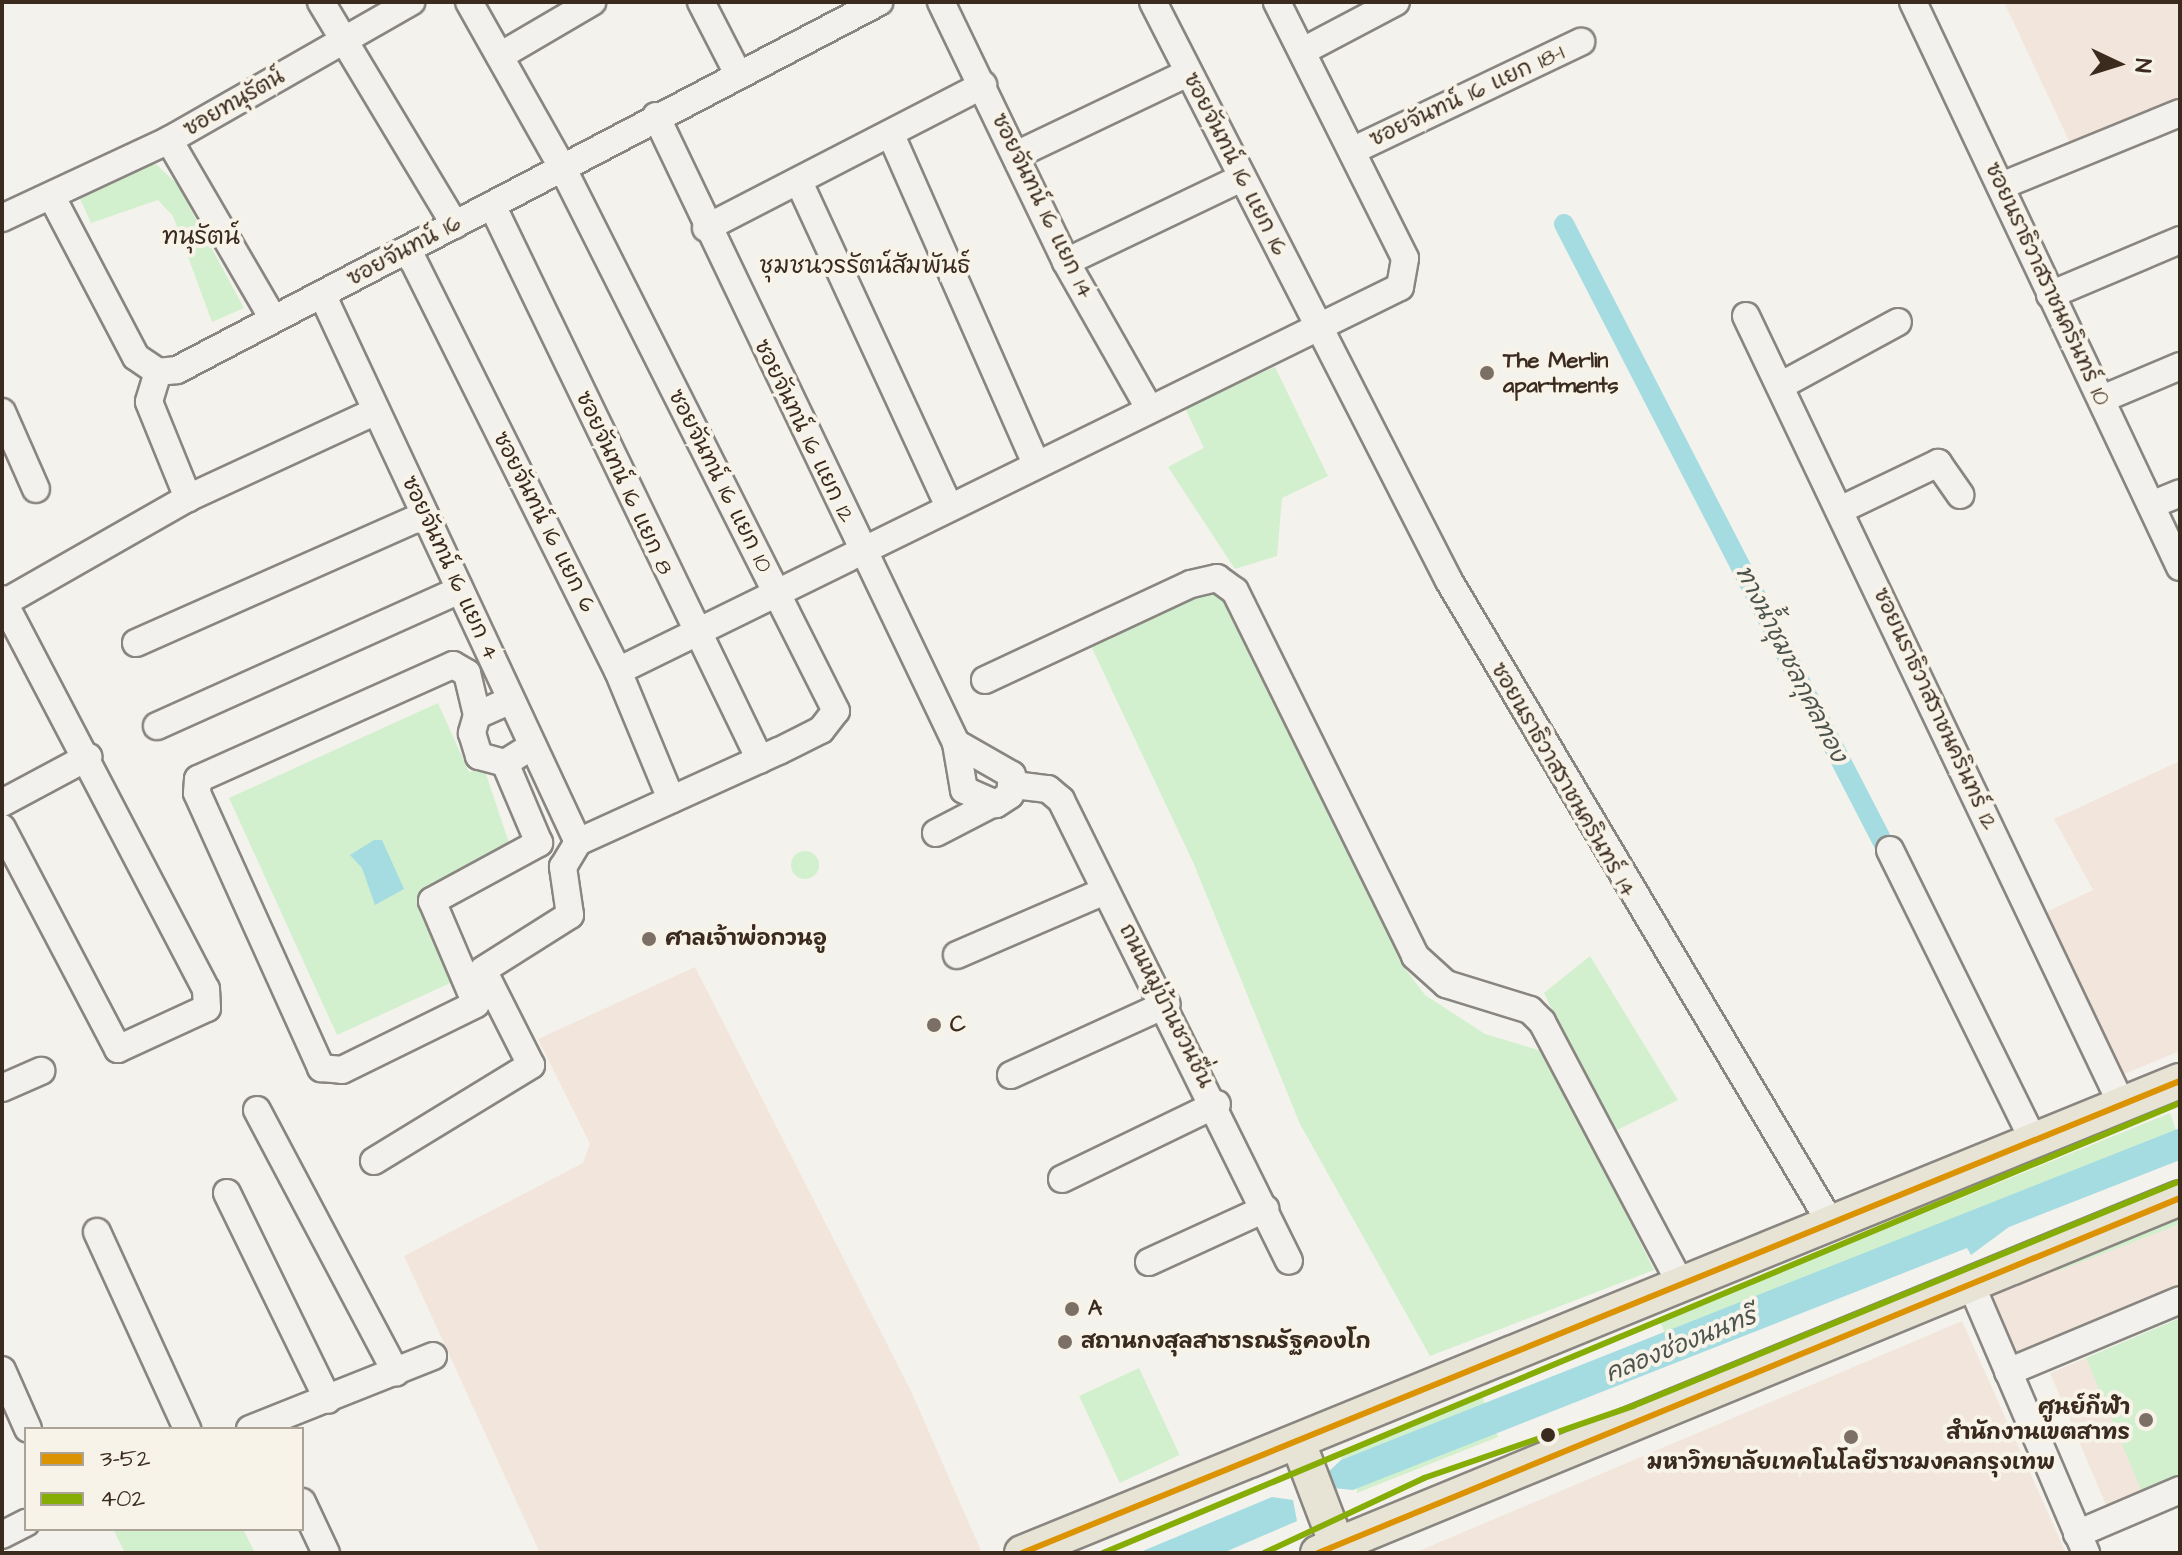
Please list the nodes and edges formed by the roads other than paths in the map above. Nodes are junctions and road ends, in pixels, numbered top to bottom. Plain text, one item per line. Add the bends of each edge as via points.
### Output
1 (321, 2) edge
2 (411, 2) edge
3 (469, 2) edge
4 (592, 2) edge
5 (701, 2) edge
6 (879, 2) edge
7 (941, 2) edge
8 (1153, 2) edge
9 (1277, 2) edge
10 (1913, 2) edge
11 (1392, 3) edge
12 (343, 41) junction
13 (1581, 42) dead end
14 (1303, 51) junction
15 (500, 56) junction
16 (1188, 73) junction
17 (738, 74) junction
18 (983, 85) junction
19 (2180, 113) edge
20 (656, 116) junction
21 (891, 135) junction
22 (169, 140) junction
23 (1352, 151) junction
24 (1016, 155) junction
25 (562, 167) junction
26 (1241, 178) junction
27 (799, 182) junction
28 (2001, 186) junction
29 (53, 199) junction
30 (492, 205) junction
31 (2, 218) edge
32 (455, 225) junction
33 (706, 228) junction
34 (2180, 240) edge
35 (408, 250) junction
36 (1066, 262) junction
37 (322, 294) junction
38 (2050, 295) junction
39 (1746, 316) dead end
40 (273, 319) junction
41 (1898, 322) dead end
42 (1316, 326) junction
43 (2180, 366) edge
44 (158, 372) junction
45 (1780, 386) junction
46 (2102, 399) junction
47 (1149, 408) junction
48 (376, 411) junction
49 (2, 412) edge
50 (1035, 462) junction
51 (36, 489) dead end
52 (2180, 493) edge
53 (1960, 495) dead end
54 (188, 498) junction
55 (2151, 505) junction
56 (949, 506) junction
57 (1840, 510) junction
58 (425, 515) junction
59 (861, 550) junction
60 (2180, 567) edge
61 (460, 590) junction
62 (775, 592) junction
63 (3, 602) edge
64 (695, 633) junction
65 (136, 643) dead end
66 (618, 671) junction
67 (985, 680) dead end
68 (511, 700) junction
69 (477, 715) junction
70 (157, 726) dead end
71 (956, 743) junction
72 (532, 746) junction
73 (88, 757) junction
74 (760, 760) junction
75 (505, 763) junction
76 (1014, 785) junction
77 (671, 799) junction
78 (2, 803) edge
79 (992, 804) junction
80 (2, 828) edge
81 (936, 833) dead end
82 (578, 842) junction
83 (1890, 850) dead end
84 (1105, 891) junction
85 (957, 955) dead end
86 (1167, 1004) junction
87 (41, 1071) dead end
88 (1011, 1075) dead end
89 (2180, 1081) edge
90 (2, 1088) edge
91 (2121, 1103) junction
92 (1217, 1104) junction
93 (257, 1110) dead end
94 (2033, 1139) junction
95 (374, 1161) dead end
96 (1062, 1179) dead end
97 (227, 1193) dead end
98 (2180, 1198) edge
99 (1265, 1209) junction
100 (1830, 1222) junction
101 (97, 1232) dead end
102 (1289, 1261) dead end
103 (1149, 1262) dead end
104 (1970, 1282) junction
105 (1681, 1285) junction
106 (2180, 1300) edge
107 (433, 1356) dead end
108 (2, 1370) edge
109 (2008, 1372) junction
110 (396, 1373) junction
111 (328, 1400) junction
112 (27, 1427) edge
113 (186, 1427) edge
114 (261, 1427) edge
115 (1299, 1445) junction
116 (2180, 1490) edge
117 (304, 1506) edge
118 (2082, 1543) edge
119 (1327, 1549) edge
120 (326, 1553) edge
121 (1022, 1553) edge

1 - 12 street
2 - 12 street, ซอยทนุรัตน์
3 - 15 street, ซอยจันทน์ 16 แยก 10
4 - 15 street
5 - 17 street
6 - 17 street, ซอยจันทน์ 16
7 - 18 street, ซอยจันทน์ 16 แยก 14
8 - 16 street, ซอยจันทน์ 16 แยก 16
9 - 14 street
10 - 28 street, ซอยนราธิวาสราชนครินทร์ 10
11 - 14 street
12 - 22 street, ซอยทนุรัตน์
12 - 32 street
13 - 23 street, ซอยจันทน์ 16 แยก 18-1
14 - 23 street
15 - 25 street, ซอยจันทน์ 16 แยก 10
16 - 24 street
16 - 26 street, ซอยจันทน์ 16 แยก 16
17 - 20 street, ซอยจันทน์ 16
18 - 21 street
18 - 24 street, ซอยจันทน์ 16 แยก 14
19 - 28 street
20 - 25 street, ซอยจันทน์ 16
20 - 33 street, ซอยจันทน์ 16 แยก 12
21 - 27 street
21 - 50 street
22 - 29 street, ซอยทนุรัตน์
22 - 40 street
23 - 42 street via 1405,258 1405,273 1400,287
24 - 36 street, ซอยจันทน์ 16 แยก 14
25 - 30 street, ซอยจันทน์ 16
25 - 62 street, ซอยจันทน์ 16 แยก 10
26 - 36 street
26 - 42 street, ซอยจันทน์ 16 แยก 16
27 - 33 street
27 - 56 street
28 - 38 street, ซอยนราธิวาสราชนครินทร์ 10
29 - 31 street
29 - 44 street via 136,357
30 - 32 street, ซอยจันทน์ 16
30 - 64 street, ซอยจันทน์ 16 แยก 8
32 - 35 street, ซอยจันทน์ 16
33 - 59 street, ซอยจันทน์ 16 แยก 12
34 - 38 street
35 - 37 street, ซอยจันทน์ 16
35 - 66 street, ซอยจันทน์ 16 แยก 6
36 - 47 street, ซอยจันทน์ 16 แยก 14
37 - 40 street, ซอยจันทน์ 16
37 - 48 street, ซอยจันทน์ 16 แยก 4
38 - 46 street, ซอยนราธิวาสราชนครินทร์ 10
39 - 45 street, ซอยนราธิวาสราชนครินทร์ 12
40 - 44 street, ซอยจันทน์ 16 via 177,370
41 - 45 street
42 - 47 street
42 - 100 street, ซอยนราธิวาสราชนครินทร์ 14 via 1518,704
43 - 46 street
44 - 54 street via 149,402
45 - 57 street, ซอยนราธิวาสราชนครินทร์ 12
46 - 55 street, ซอยนราธิวาสราชนครินทร์ 10
47 - 50 street
48 - 54 street
48 - 58 street, ซอยจันทน์ 16 แยก 4
49 - 51 street
50 - 56 street
52 - 55 street
53 - 57 street via 1938,463
54 - 63 street
55 - 60 street, ซอยนราธิวาสราชนครินทร์ 10
56 - 59 street
57 - 91 street, ซอยนราธิวาสราชนครินทร์ 12
58 - 61 street, ซอยจันทน์ 16 แยก 4
58 - 65 street
59 - 62 street
59 - 71 street, ซอยจันทน์ 16 แยก 12
61 - 68 street, ซอยจันทน์ 16 แยก 4
61 - 70 street
62 - 64 street
62 - 74 street, ซอยจันทน์ 16 แยก 10 via 836,711 821,730
63 - 73 street
64 - 66 street
64 - 74 street, ซอยจันทน์ 16 แยก 8
66 - 77 street, ซอยจันทน์ 16 แยก 6
67 - 105 street via 1191,584 1217,578 1235,591 1415,956 1446,984 1530,1010 1542,1022
68 - 69 street
68 - 72 street, ซอยจันทน์ 16 แยก 4
69 - 75 street via 472,733 479,756
69 - 75 street via 467,673 453,665 198,779 197,793 321,1068 342,1070 476,1004 432,901 539,843
71 - 76 street via 1012,775
71 - 79 street via 964,790
72 - 75 street
72 - 82 street, ซอยจันทน์ 16 แยก 4
73 - 78 street
73 - 80 street via 206,989 207,1008 118,1049
74 - 77 street
76 - 79 street
76 - 84 street, ถนนหมู่บ้านชวนชื่น via 1048,789 1061,800
77 - 82 street
79 - 81 street
82 - 95 street via 563,867 570,915 483,970 531,1065
83 - 94 street
84 - 85 street
84 - 86 street, ถนนหมู่บ้านชวนชื่น
86 - 88 street
86 - 92 street, ถนนหมู่บ้านชวนชื่น
87 - 90 street
89 - 91 main road
91 - 94 main road
92 - 96 street
92 - 99 street, ถนนหมู่บ้านชวนชื่น
93 - 110 street
94 - 100 main road
97 - 111 street
98 - 104 main road
99 - 102 street, ถนนหมู่บ้านชวนชื่น
99 - 103 street
100 - 105 main road
101 - 113 street
104 - 109 street
104 - 119 main road
105 - 115 main road
106 - 109 street
107 - 110 street
108 - 112 street
109 - 118 street
110 - 111 street
111 - 114 street
115 - 119 main road
115 - 121 main road
116 - 118 street
117 - 120 street

